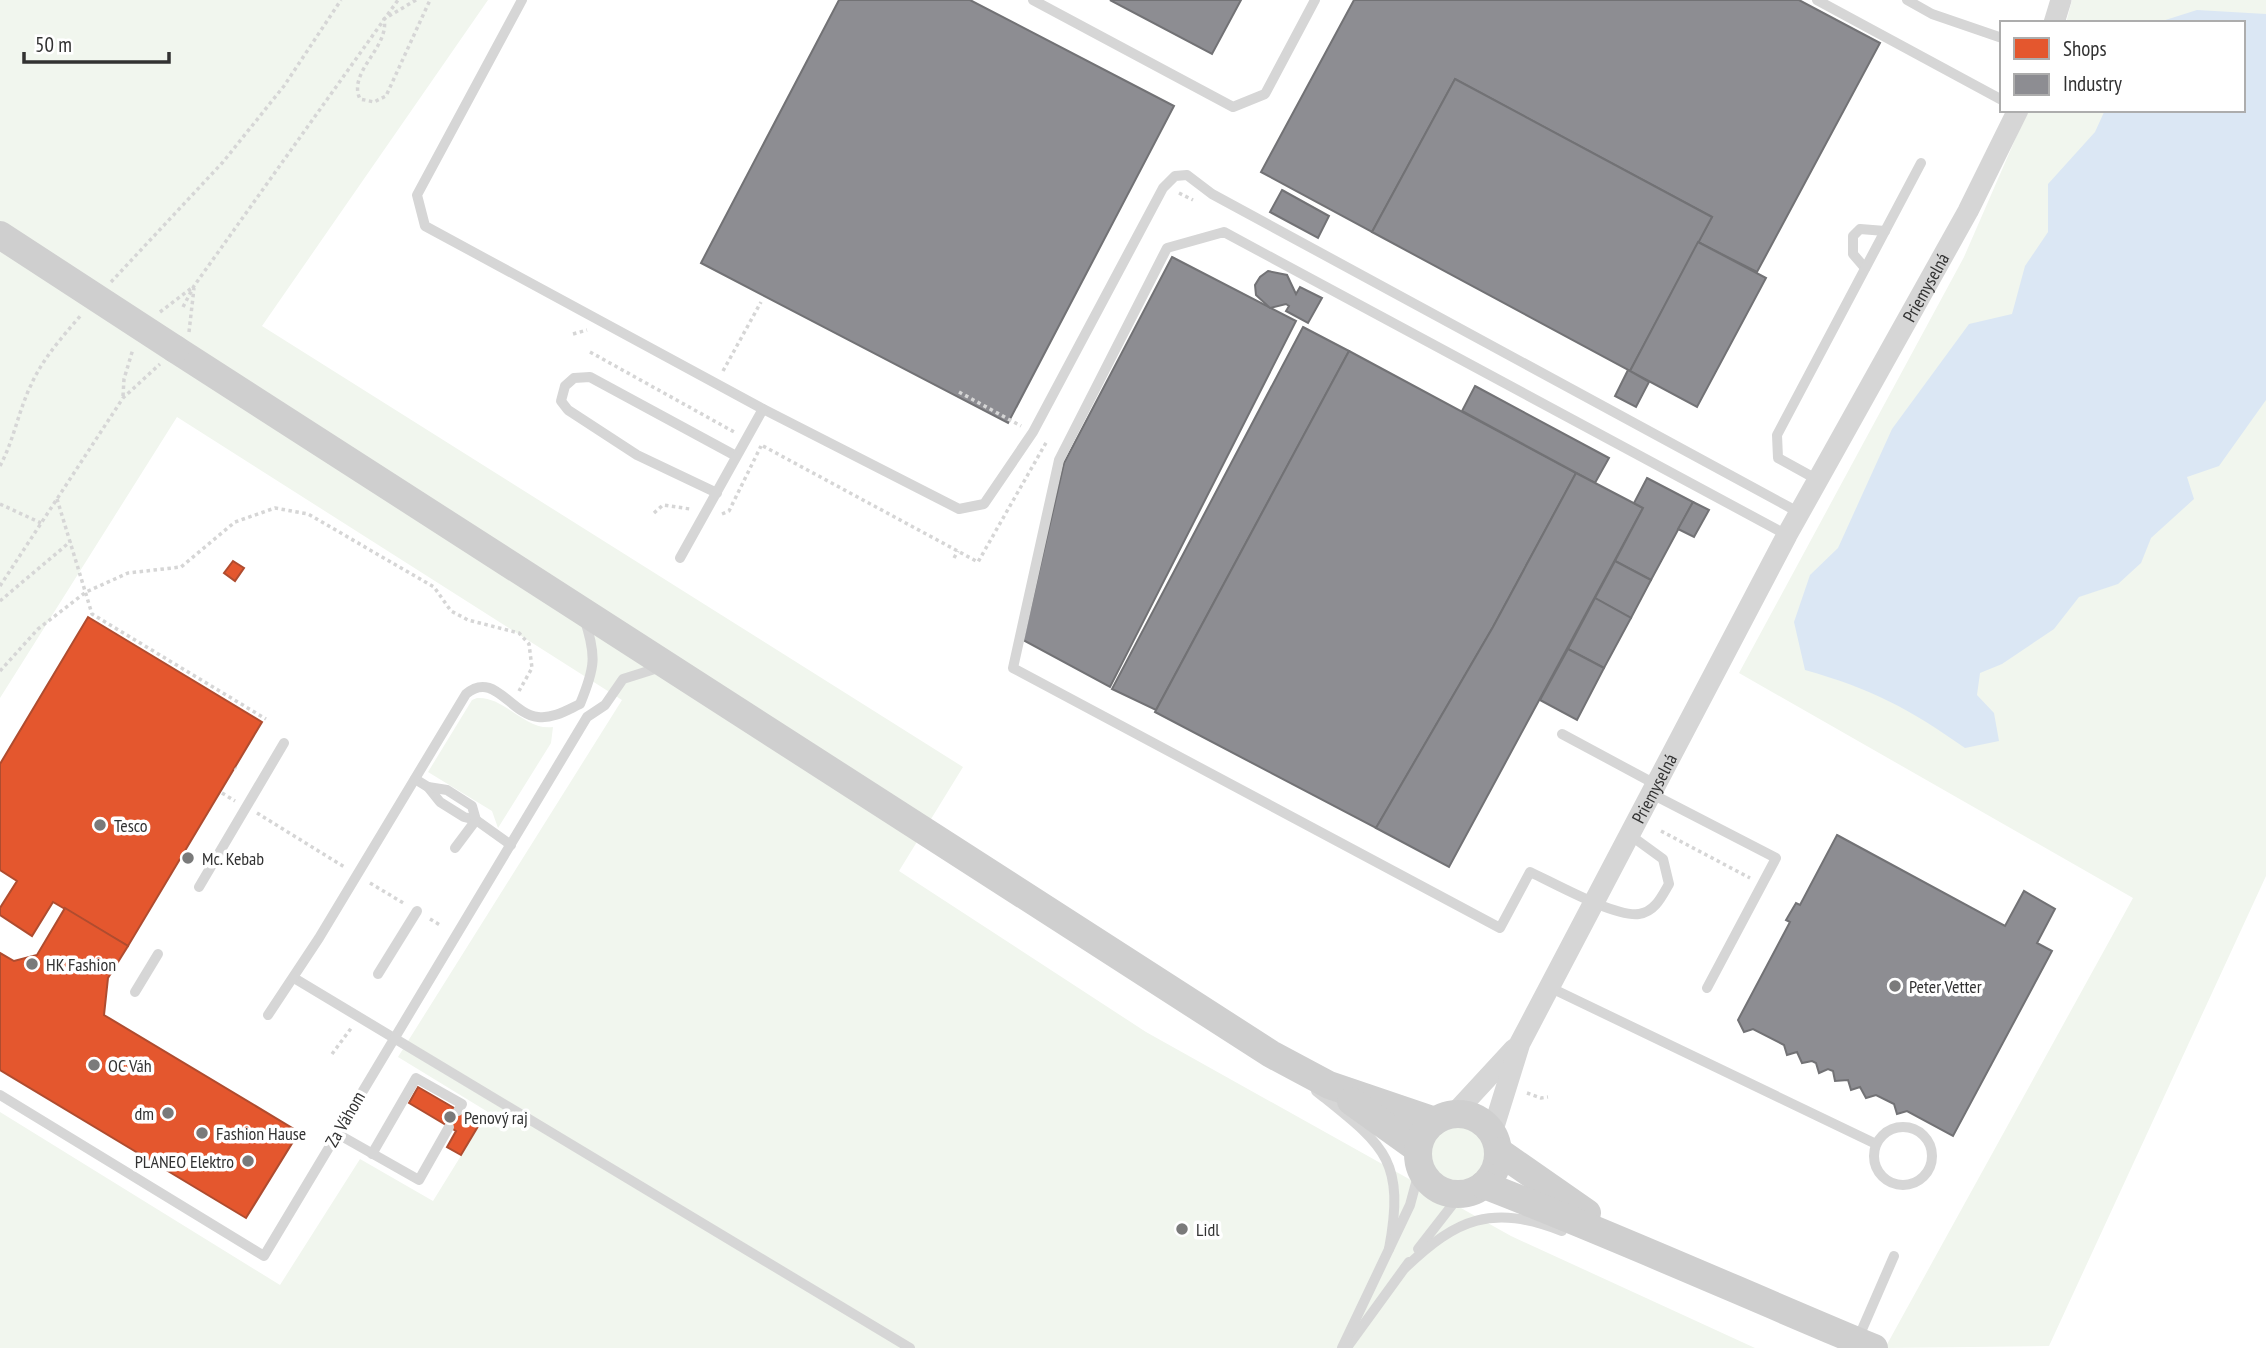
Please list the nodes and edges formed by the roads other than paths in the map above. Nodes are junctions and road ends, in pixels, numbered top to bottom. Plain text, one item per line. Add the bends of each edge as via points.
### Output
1 (522, 0) edge
2 (1033, 0) edge
3 (1315, 0) edge
4 (1817, 0) edge
5 (1908, 0) edge
6 (2061, 0) edge
7 (2055, 21) edge
8 (2000, 37) edge
9 (2000, 99) edge
10 (2017, 112) edge
11 (1921, 163) dead end
12 (1885, 231) junction
13 (0, 235) edge
14 (1865, 268) junction
15 (763, 409) junction
16 (737, 456) junction
17 (1818, 480) junction
18 (717, 493) junction
19 (1800, 513) junction
20 (1787, 535) junction
21 (680, 558) dead end
22 (583, 612) junction
23 (667, 665) junction
24 (580, 704) junction
25 (587, 717) junction
26 (1562, 734) dead end
27 (284, 743) dead end
28 (415, 779) junction
29 (1654, 790) junction
30 (476, 820) junction
31 (1630, 835) junction
32 (512, 845) junction
33 (455, 848) dead end
34 (199, 887) dead end
35 (1594, 903) junction
36 (416, 911) road end
37 (158, 954) dead end
38 (378, 974) dead end
39 (294, 978) junction
40 (1549, 987) junction
41 (1707, 988) dead end
42 (135, 992) dead end
43 (268, 1015) dead end
44 (395, 1039) junction
45 (1520, 1042) junction
46 (1271, 1054) junction
47 (1329, 1085) junction
48 (0, 1095) edge
49 (458, 1111) dead end
50 (1444, 1117) junction
51 (449, 1127) dead end
52 (337, 1133) junction
53 (1495, 1142) junction
54 (1876, 1144) junction
55 (372, 1154) junction
56 (1419, 1158) junction
57 (1472, 1190) junction
58 (1573, 1235) dead end
59 (1624, 1239) junction
60 (1594, 1243) dead end
61 (1389, 1249) junction
62 (1894, 1256) dead end
63 (1666, 1260) junction
64 (1405, 1268) junction
65 (1866, 1345) edge
66 (910, 1348) edge
67 (1344, 1348) edge

1 - 15 lane via 417,195 425,226
2 - 3 lane via 1233,107 1265,94
4 - 9 lane
5 - 8 lane via 1933,14
6 - 7 street
10 - 17 street, Priemyselná via 1968,211
11 - 12 lane
12 - 14 lane
12 - 14 lane via 1860,229 1853,236 1853,254
13 - 22 main road, bridge
14 - 17 lane via 1777,435 1778,458
15 - 16 lane
15 - 19 lane via 959,509 984,504 1033,432 1163,188 1175,176 1187,175 1212,194
16 - 18 lane
16 - 18 lane via 590,377 574,378 565,386 561,401 568,410 638,454
17 - 19 street, Priemyselná
18 - 21 lane
19 - 20 street, Priemyselná
20 - 29 street, Priemyselná
20 - 35 lane via 1224,232 1167,248 1059,460 1013,668 1500,928 1530,872
22 - 23 main road
22 - 24 lane via 592,642 593,673
23 - 25 lane, Za Váhom via 623,679 605,705
23 - 46 main road
24 - 25 lane
24 - 28 lane via 553,716 535,717 487,686 476,686 466,694
25 - 32 lane, Za Váhom
26 - 29 lane
27 - 34 lane
28 - 30 lane via 447,790 472,806
28 - 39 lane
29 - 31 street, Priemyselná
29 - 41 lane via 1776,858
30 - 32 lane
30 - 33 lane
31 - 35 street, Priemyselná
31 - 35 lane via 1663,859 1669,884 1658,904 1639,914
32 - 44 lane, Za Váhom
35 - 40 street, Priemyselná
36 - 38 lane
37 - 42 lane
39 - 43 lane
39 - 44 lane
40 - 45 street, Priemyselná
40 - 54 lane
44 - 52 lane, Za Váhom
44 - 66 lane
45 - 50 street, Priemyselná
45 - 53 street, Priemyselná
46 - 47 main road
46 - 61 lane via 1373,1137 1388,1159 1396,1213
47 - 50 main road
47 - 56 main road
48 - 52 lane, Za Váhom via 264,1256
49 - 55 lane via 462,1104 416,1078
50 - 53 main road via 1473,1117
50 - 56 main road via 1425,1131
51 - 55 lane via 419,1180
52 - 55 lane
53 - 57 main road via 1495,1171
53 - 59 main road
54 - 54 lane via 1876,1167 1893,1183 1912,1183 1929,1167 1931,1148 1916,1130 1893,1129
56 - 57 main road via 1435,1188
56 - 61 lane via 1410,1205
57 - 59 main road
57 - 64 lane via 1439,1217
58 - 64 lane via 1513,1216 1489,1217 1434,1240
59 - 63 main road
60 - 63 lane
61 - 67 lane
62 - 65 lane
63 - 65 main road
64 - 67 lane

